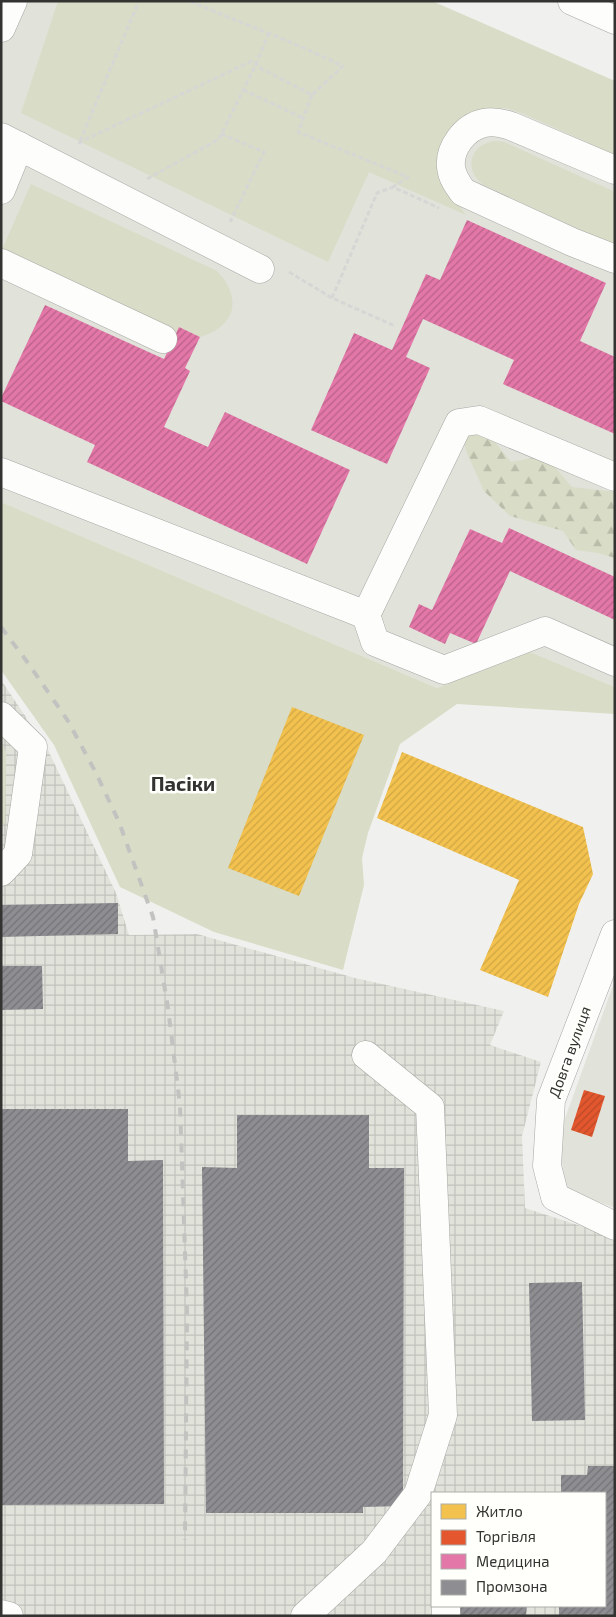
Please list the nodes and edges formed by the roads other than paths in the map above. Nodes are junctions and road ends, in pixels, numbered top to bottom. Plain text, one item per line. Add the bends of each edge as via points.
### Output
1 (13, 1) edge
2 (572, 1) edge
3 (615, 20) edge
4 (1, 28) edge
5 (10, 142) edge
6 (615, 170) edge
7 (1, 190) edge
8 (615, 258) edge
9 (1, 263) edge
10 (260, 269) dead end
11 (163, 339) dead end
12 (1, 472) edge
13 (615, 477) edge
14 (366, 615) junction
15 (615, 662) edge
16 (1, 716) edge
17 (1, 872) edge
18 (615, 934) edge
19 (366, 1055) dead end
20 (615, 1226) edge
21 (1, 1614) edge
22 (9, 1616) edge
23 (305, 1616) edge

1 - 4 main road
2 - 3 main road
5 - 7 main road
5 - 10 main road
6 - 8 main road via 497,122 483,123 459,139 451,166 454,180 463,192
9 - 11 main road
12 - 14 main road
13 - 14 main road via 479,420 459,423
14 - 15 main road via 375,642 444,670 545,631
16 - 17 main road via 33,747 18,854
18 - 20 main road, Довга вулиця via 551,1100 547,1166 555,1197
19 - 23 main road via 430,1107 443,1415 418,1494 374,1552
21 - 22 main road

